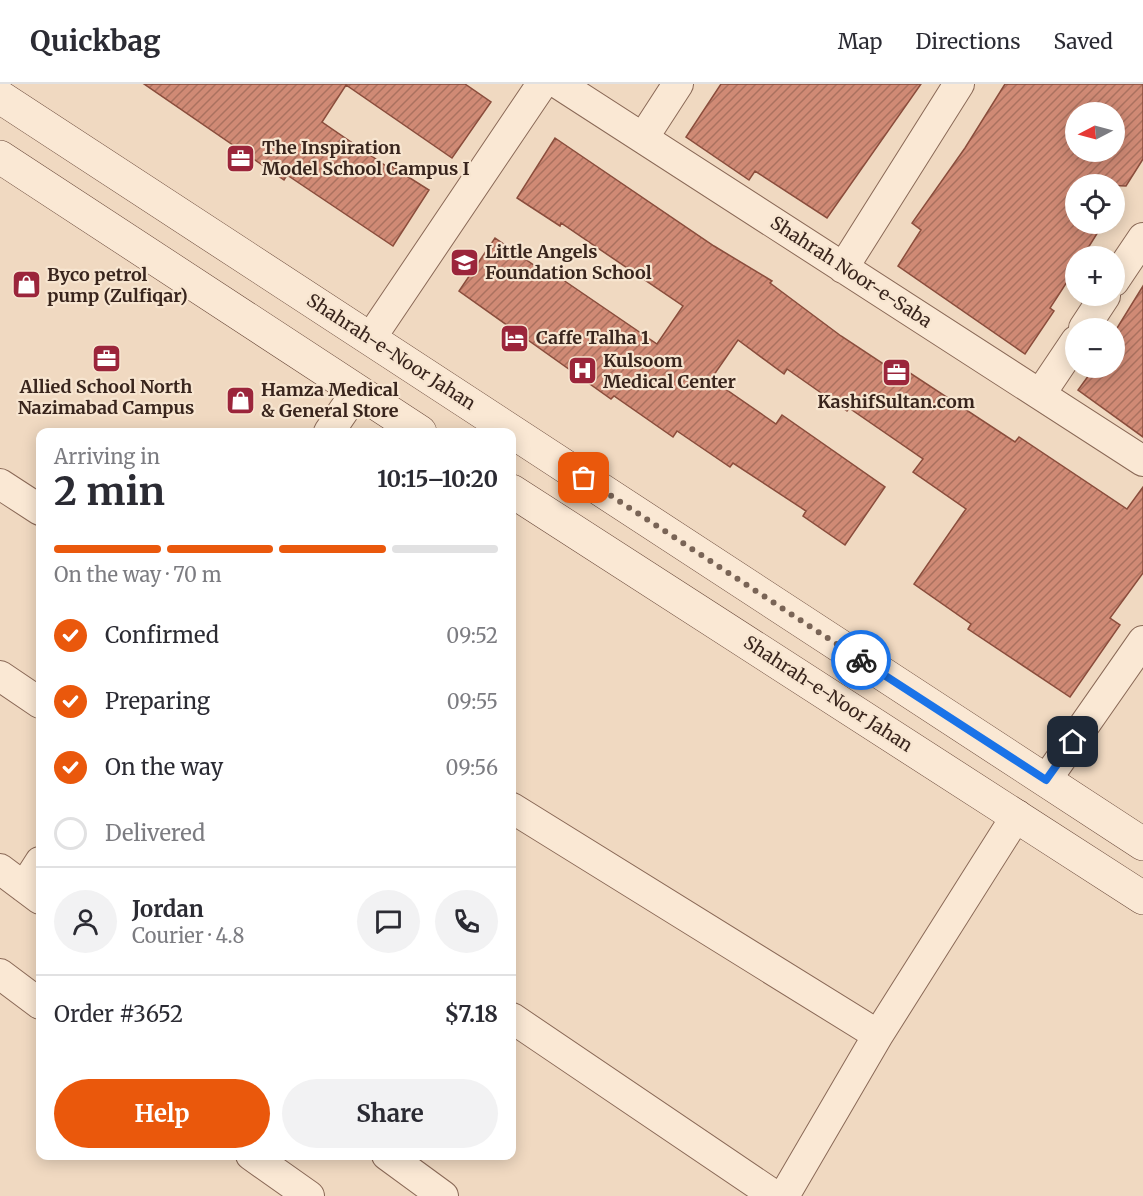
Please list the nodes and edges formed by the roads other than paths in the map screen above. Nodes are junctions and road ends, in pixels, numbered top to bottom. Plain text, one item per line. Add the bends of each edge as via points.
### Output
1 (542, 84) edge
2 (559, 84) edge
3 (678, 84) edge
4 (959, 84) edge
5 (0, 97) edge
6 (643, 138) junction
7 (0, 157) edge
8 (1143, 238) edge
9 (1125, 265) edge
10 (843, 268) junction
11 (370, 339) junction
12 (1065, 357) edge
13 (357, 391) junction
14 (1041, 393) junction
15 (332, 428) edge
16 (414, 428) edge
17 (506, 428) edge
18 (516, 434) edge
19 (1143, 460) edge
20 (0, 484) edge
21 (516, 494) edge
22 (36, 507) edge
23 (739, 580) junction
24 (712, 621) junction
25 (1143, 641) edge
26 (1135, 672) edge
27 (0, 676) edge
28 (36, 700) edge
29 (1046, 780) junction
30 (516, 809) edge
31 (1017, 815) junction
32 (1143, 844) edge
33 (0, 869) edge
34 (36, 878) edge
35 (32, 893) edge
36 (1143, 898) edge
37 (0, 975) edge
38 (36, 1001) edge
39 (516, 1021) edge
40 (878, 1035) junction
41 (258, 1160) edge
42 (394, 1160) edge
43 (309, 1196) edge
44 (443, 1196) edge
45 (775, 1196) edge
46 (784, 1196) edge

1 - 11 street
2 - 6 street, Shahrah Noor-e-Saba
3 - 6 street
4 - 10 street
5 - 11 main road, Shahrah-e-Noor Jahan
6 - 10 street, Shahrah Noor-e-Saba
7 - 13 main road
8 - 9 street
10 - 14 street, Shahrah Noor-e-Saba
11 - 17 main road, Shahrah-e-Noor Jahan
12 - 14 street
13 - 15 street
13 - 16 main road
14 - 19 street, Shahrah Noor-e-Saba
18 - 23 main road, Shahrah-e-Noor Jahan
20 - 22 street
21 - 24 main road, Shahrah-e-Noor Jahan
23 - 24 main road
23 - 29 main road, Shahrah-e-Noor Jahan
24 - 31 main road, Shahrah-e-Noor Jahan
25 - 26 street
26 - 29 street
27 - 28 street
29 - 32 main road, Shahrah-e-Noor Jahan
30 - 40 street
31 - 36 main road, Shahrah-e-Noor Jahan
31 - 40 street
33 - 35 street
34 - 35 street
37 - 38 street
39 - 45 street
40 - 46 street
41 - 43 street
42 - 44 street

